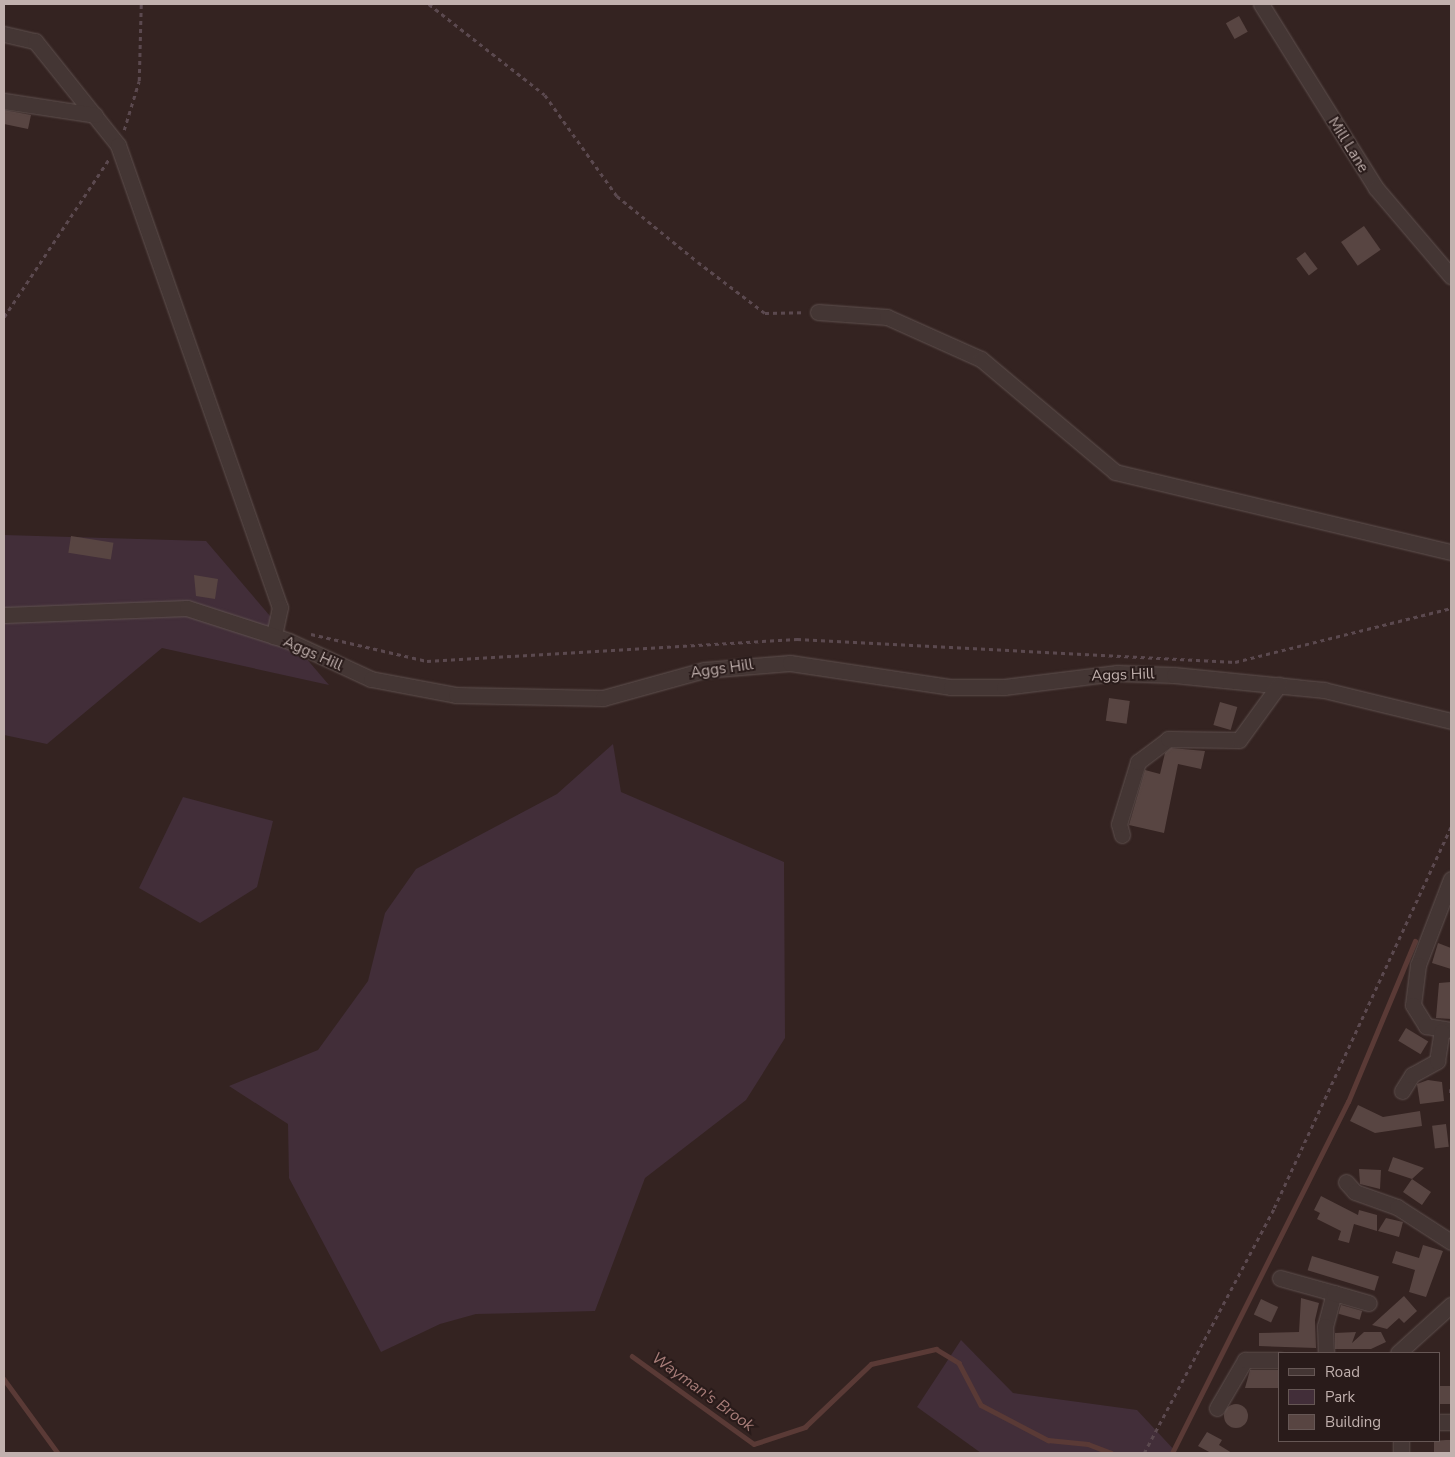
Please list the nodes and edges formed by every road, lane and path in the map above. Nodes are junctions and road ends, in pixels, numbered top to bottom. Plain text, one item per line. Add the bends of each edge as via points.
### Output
1 (141, 4) edge
2 (429, 4) edge
3 (1261, 4) edge
4 (4, 34) edge
5 (4, 101) edge
6 (95, 115) junction
7 (118, 145) junction
8 (1451, 276) edge
9 (818, 312) joint
10 (4, 317) edge
11 (1451, 552) edge
12 (1451, 608) edge
13 (4, 615) edge
14 (308, 634) dead end
15 (274, 636) junction
16 (1279, 685) junction
17 (1451, 721) edge
18 (1451, 827) edge
19 (1122, 835) dead end
20 (1451, 879) edge
21 (1446, 1030) edge
22 (1445, 1060) edge
23 (1451, 1089) edge
24 (1402, 1091) dead end
25 (1451, 1096) edge
26 (1346, 1182) dead end
27 (1451, 1242) edge
28 (1280, 1278) dead end
29 (1334, 1293) junction
30 (1369, 1303) dead end
31 (1451, 1305) edge
32 (1326, 1352) edge
33 (1399, 1352) edge
34 (1278, 1360) edge
35 (1217, 1408) dead end
36 (1144, 1453) edge

1 - 7 path via 139,81
2 - 9 path via 546,95 617,196 698,262 765,313
3 - 8 street, Mill Lane via 1376,188
4 - 6 street via 35,40
5 - 6 street
6 - 7 street
7 - 10 path
7 - 15 street via 280,607
9 - 11 street via 887,317 981,358 1115,472
12 - 14 path via 1235,662 797,639 427,661
13 - 15 street, Aggs Hill via 188,608
15 - 16 street, Aggs Hill via 371,679 456,695 603,698 676,676 761,663 819,665 950,687 1004,687 1145,673
16 - 17 street, Aggs Hill via 1324,690
16 - 19 street via 1239,740 1168,739 1138,762 1119,824
18 - 36 path via 1274,1208
20 - 21 street via 1418,965 1413,1005 1421,1022
21 - 22 street
22 - 24 street via 1412,1075
23 - 25 path
26 - 27 street via 1355,1192 1397,1207
28 - 29 street
29 - 30 street
29 - 32 street via 1325,1326
31 - 33 street
34 - 35 street via 1245,1360

